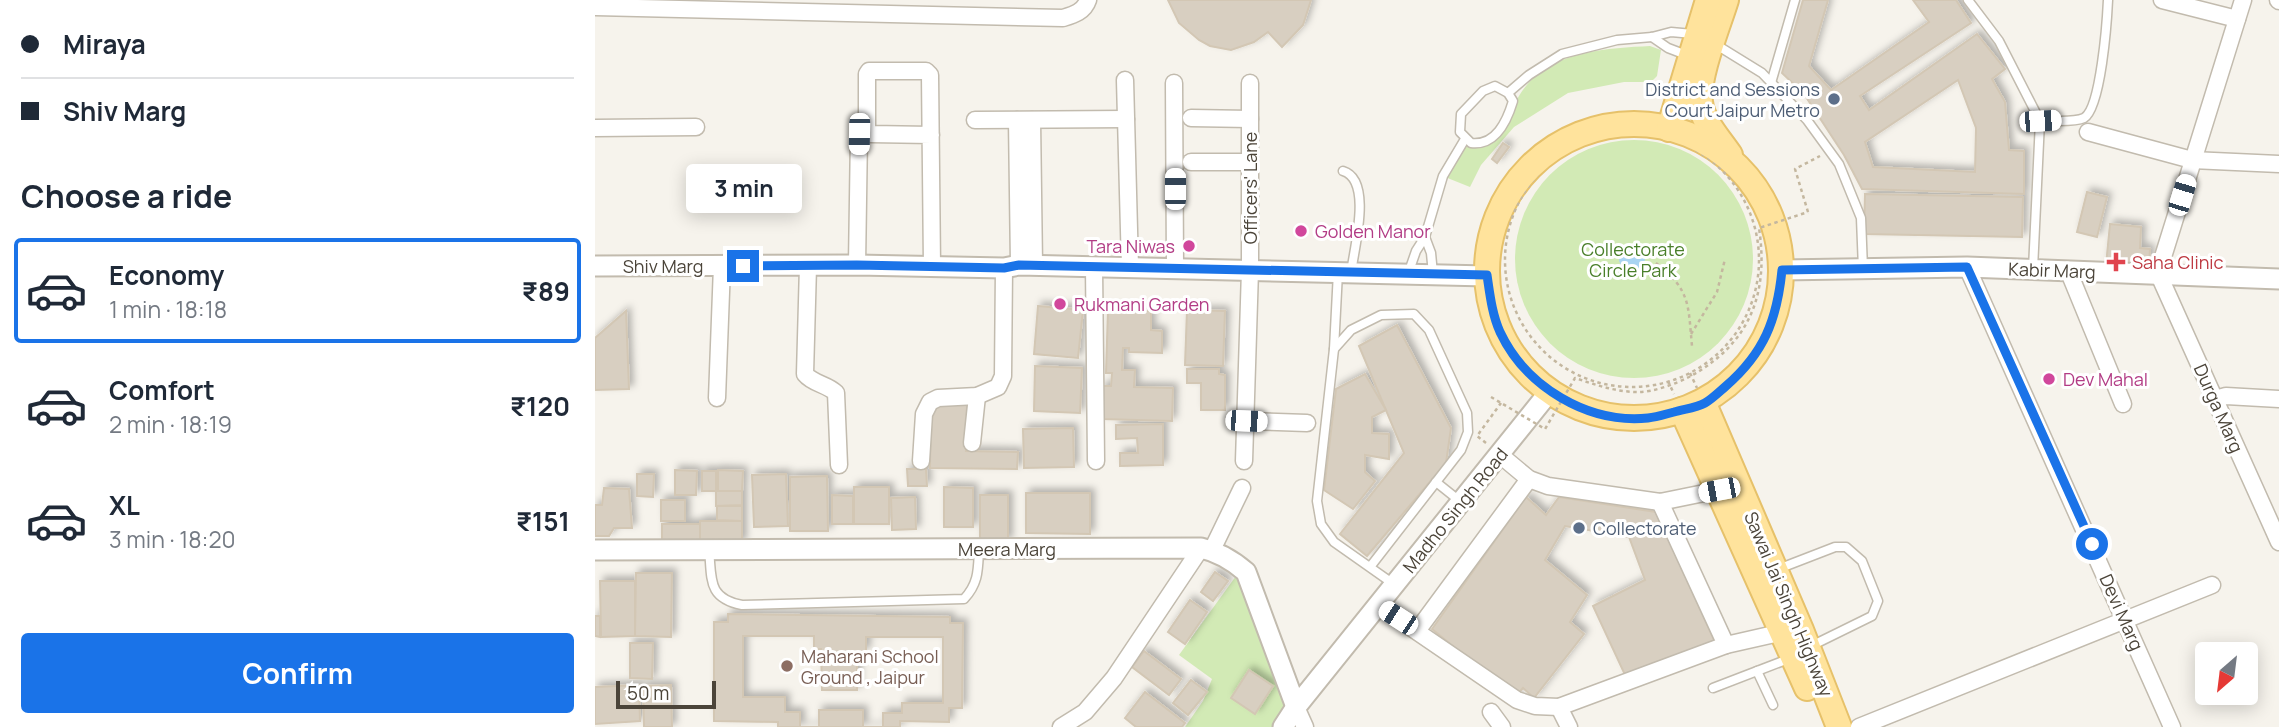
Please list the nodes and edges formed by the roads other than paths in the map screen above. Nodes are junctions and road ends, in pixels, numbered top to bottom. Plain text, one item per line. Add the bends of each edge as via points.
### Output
1 (1088, 0) edge
2 (1708, 0) edge
3 (1726, 0) edge
4 (1795, 0) edge
5 (1968, 0) edge
6 (2108, 0) edge
7 (2162, 0) edge
8 (2243, 0) edge
9 (595, 7) edge
10 (1014, 8) edge
11 (2237, 19) junction
12 (1651, 37) junction
13 (1700, 45) junction
14 (1125, 80) dead end
15 (1174, 83) dead end
16 (1250, 83) dead end
17 (1772, 83) junction
18 (1508, 93) junction
19 (1191, 118) dead end
20 (1126, 119) junction
21 (1250, 119) junction
22 (975, 120) dead end
23 (1025, 120) junction
24 (2040, 121) junction
25 (697, 127) dead end
26 (595, 128) edge
27 (1669, 129) junction
28 (2088, 131) dead end
29 (859, 134) dead end
30 (931, 135) junction
31 (1465, 139) junction
32 (2192, 160) junction
33 (1191, 162) dead end
34 (1250, 162) junction
35 (2279, 164) edge
36 (1343, 171) dead end
37 (1744, 173) junction
38 (1425, 237) junction
39 (809, 265) junction
40 (857, 265) junction
41 (932, 265) junction
42 (595, 266) edge
43 (722, 266) junction
44 (1019, 266) junction
45 (1094, 267) junction
46 (1131, 267) junction
47 (1967, 267) junction
48 (1175, 268) junction
49 (1863, 269) junction
50 (2033, 269) junction
51 (1250, 270) junction
52 (1782, 270) junction
53 (2068, 270) junction
54 (1345, 272) junction
55 (2158, 273) junction
56 (1408, 274) junction
57 (1433, 274) junction
58 (1487, 275) junction
59 (2279, 279) edge
60 (1334, 349) junction
61 (1550, 391) junction
62 (977, 396) junction
63 (717, 398) dead end
64 (2215, 399) junction
65 (2279, 399) edge
66 (2123, 404) dead end
67 (1693, 407) junction
68 (1246, 421) junction
69 (1307, 423) dead end
70 (972, 443) dead end
71 (1499, 454) junction
72 (921, 461) dead end
73 (1096, 461) dead end
74 (1244, 461) dead end
75 (839, 465) dead end
76 (1529, 479) junction
77 (1436, 482) junction
78 (1242, 488) dead end
79 (1719, 490) junction
80 (1461, 502) junction
81 (1660, 502) junction
82 (2279, 542) edge
83 (979, 549) junction
84 (1206, 549) junction
85 (595, 550) edge
86 (709, 550) junction
87 (1370, 567) junction
88 (1776, 570) junction
89 (1395, 585) junction
90 (2212, 585) dead end
91 (1378, 605) junction
92 (2126, 620) junction
93 (1417, 631) junction
94 (1783, 632) junction
95 (1726, 645) junction
96 (1801, 652) junction
97 (1757, 671) junction
98 (1713, 688) dead end
99 (1773, 705) dead end
100 (1296, 707) junction
101 (1559, 707) junction
102 (1491, 712) dead end
103 (1070, 725) edge
104 (1283, 727) edge
105 (1305, 727) edge
106 (1502, 727) edge
107 (1569, 727) edge
108 (1823, 727) edge
109 (1839, 727) edge
110 (1859, 727) edge
111 (2172, 727) edge

1 - 10 street via 1075,15 1063,18
2 - 13 main road
3 - 13 main road
4 - 17 lane
5 - 24 lane via 1999,41
6 - 24 lane via 2102,65 2089,114 2082,119
7 - 11 street
8 - 11 street
9 - 10 street
11 - 32 street
12 - 13 lane via 1668,48
12 - 13 lane via 1671,32
12 - 18 lane via 1562,54
13 - 17 lane via 1762,73
13 - 27 main road
13 - 37 main road via 1700,103 1707,122
14 - 20 street
15 - 48 street
16 - 21 street, Officers' Lane
17 - 49 lane via 1839,164 1861,218
18 - 31 lane via 1513,101 1493,137 1479,144
18 - 31 lane via 1495,86 1470,104 1459,124
19 - 21 street
20 - 23 street
20 - 46 street
21 - 34 street, Officers' Lane
22 - 23 street
23 - 44 street
24 - 50 lane
25 - 26 street
27 - 37 main road via 1719,150
27 - 58 main road via 1628,124 1585,132 1556,146 1528,169 1504,200 1491,235
28 - 32 street
29 - 40 street
30 - 30 street via 929,72 869,71 867,132
30 - 41 street
31 - 38 lane via 1443,176
32 - 35 street
32 - 55 street
33 - 34 street
34 - 51 street, Officers' Lane
36 - 54 lane via 1352,173 1360,196
37 - 52 main road via 1768,209 1779,241
38 - 56 lane
38 - 57 lane
39 - 40 street, Shiv Marg
39 - 43 street, Shiv Marg
39 - 75 street via 805,374 836,393
40 - 41 street, Shiv Marg
41 - 44 street, Shiv Marg
42 - 43 street, Shiv Marg
43 - 63 street
44 - 45 street, Shiv Marg
44 - 62 street via 1003,376 998,387
45 - 46 street, Shiv Marg
45 - 73 street
46 - 48 street, Shiv Marg
47 - 49 street, Kabir Marg
47 - 50 street, Kabir Marg
47 - 92 street, Devi Marg
48 - 51 street, Shiv Marg
49 - 52 street, Kabir Marg
50 - 53 street, Kabir Marg
51 - 54 street, Shiv Marg
51 - 68 street, Officers' Lane
52 - 67 main road via 1779,301 1766,338 1744,370
53 - 55 street, Kabir Marg
53 - 66 street
54 - 56 street, Shiv Marg
54 - 60 lane
55 - 59 street, Kabir Marg
55 - 64 street, Durga Marg
56 - 57 street, Shiv Marg
57 - 58 street, Shiv Marg
58 - 61 main road via 1501,334 1522,367
60 - 77 lane via 1351,330 1381,315 1414,314 1429,330 1467,412 1468,432 1461,450
60 - 87 lane via 1317,501 1321,524 1334,542
61 - 67 main road via 1577,407 1609,416 1648,418
61 - 71 street, Madho Singh Road
62 - 70 street
62 - 72 street via 930,402 924,414
64 - 65 street
64 - 82 street, Durga Marg
67 - 79 main road
67 - 88 main road, Sawai Jai Singh Highway
68 - 69 street
68 - 74 street, Officers' Lane
71 - 76 street
71 - 80 street, Madho Singh Road
76 - 81 street
76 - 93 street
77 - 80 lane
77 - 87 lane
78 - 84 street
79 - 81 street
79 - 94 main road
80 - 89 street, Madho Singh Road
81 - 95 street
83 - 84 street, Meera Marg
83 - 86 street, Meera Marg
83 - 86 lane via 977,580 964,599 742,604 729,602 712,586
84 - 100 street via 1232,559 1246,572
84 - 103 street via 1114,677
85 - 86 street, Meera Marg
87 - 89 lane
88 - 96 main road, Sawai Jai Singh Highway
88 - 96 lane via 1846,547 1862,561 1878,601 1872,616
89 - 91 street, Madho Singh Road
90 - 92 street
91 - 93 street
91 - 100 street, Madho Singh Road
92 - 110 street
92 - 111 street, Devi Marg
93 - 101 street via 1517,700
94 - 95 street
94 - 96 main road
95 - 101 street
96 - 97 lane
96 - 108 main road
96 - 109 main road, Sawai Jai Singh Highway
97 - 98 lane
97 - 99 lane
100 - 104 street, Madho Singh Road
100 - 105 street
101 - 107 street
102 - 106 street

